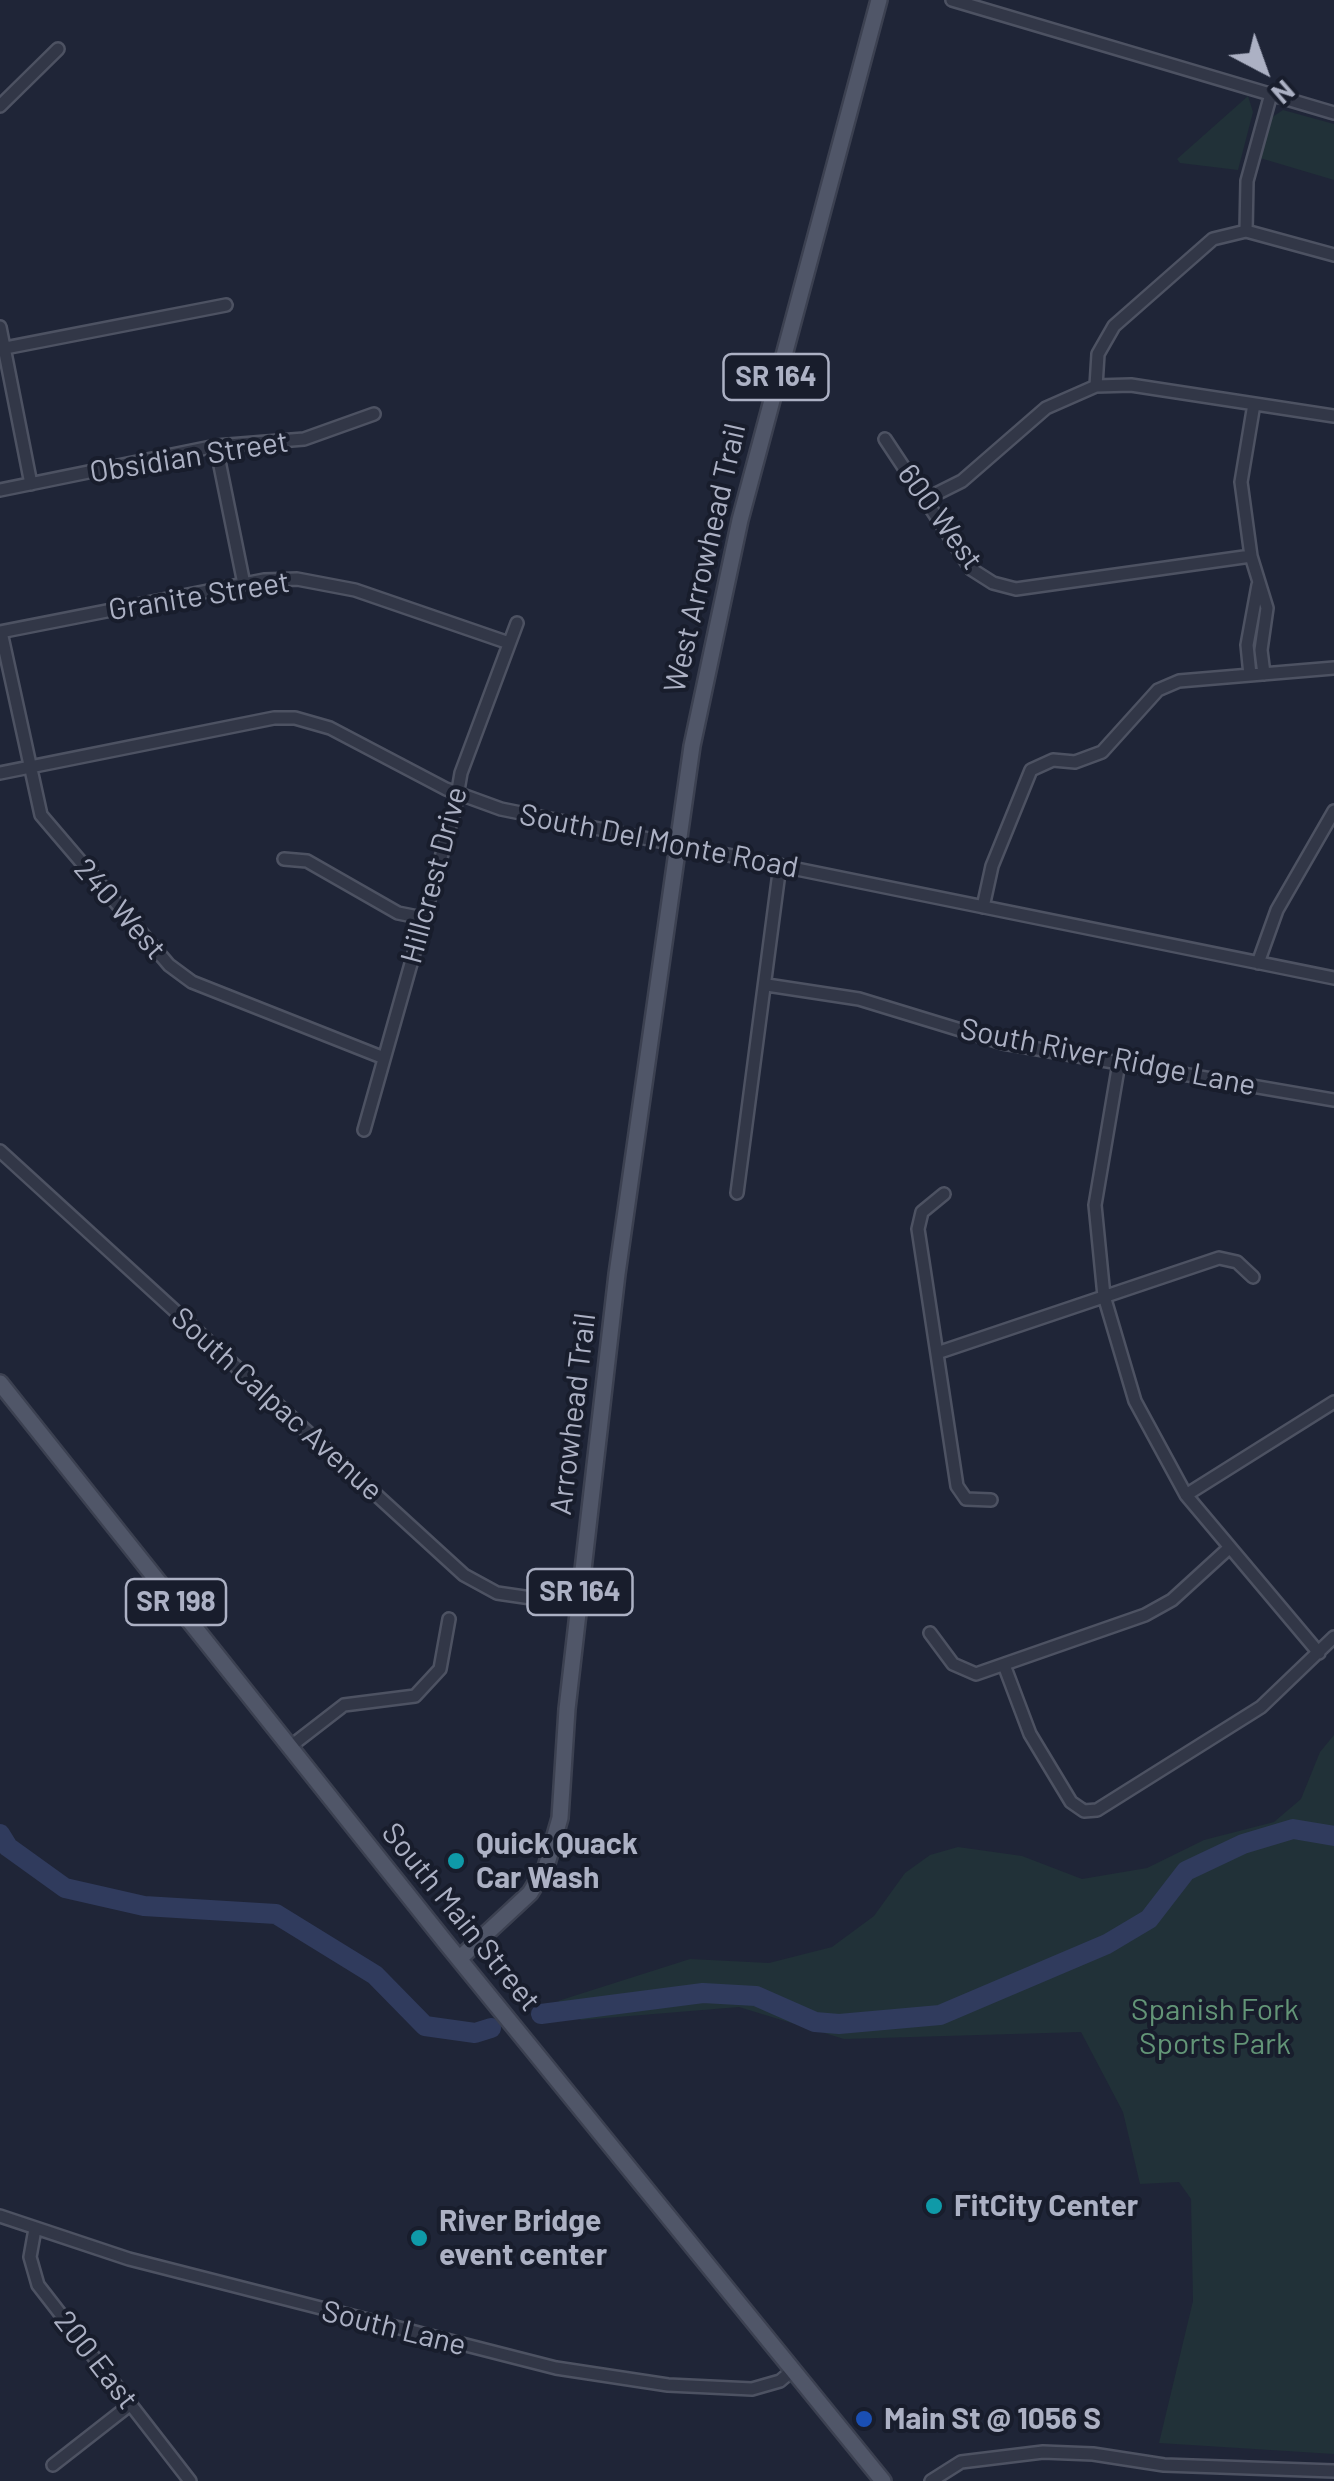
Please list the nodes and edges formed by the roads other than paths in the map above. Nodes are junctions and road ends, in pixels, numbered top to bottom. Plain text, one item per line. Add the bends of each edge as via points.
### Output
1 (879, 0) edge
2 (952, 0) edge
3 (58, 49) dead end
4 (1271, 94) junction
5 (0, 106) edge
6 (1334, 113) edge
7 (1246, 231) junction
8 (1334, 255) edge
9 (226, 305) dead end
10 (0, 327) edge
11 (2, 349) edge
12 (1096, 386) junction
13 (1254, 404) junction
14 (374, 414) dead end
15 (1334, 416) edge
16 (886, 439) dead end
17 (216, 446) junction
18 (32, 484) junction
19 (0, 490) edge
20 (924, 500) junction
21 (1251, 556) junction
22 (244, 584) junction
23 (1258, 584) junction
24 (517, 624) dead end
25 (1, 632) edge
26 (509, 644) junction
27 (1334, 668) edge
28 (1264, 674) junction
29 (1250, 675) junction
30 (30, 767) junction
31 (0, 773) edge
32 (456, 794) junction
33 (1334, 811) edge
34 (676, 842) junction
35 (284, 859) dead end
36 (780, 865) junction
37 (983, 907) junction
38 (423, 918) junction
39 (1258, 963) junction
40 (1334, 978) edge
41 (767, 985) junction
42 (384, 1058) junction
43 (1120, 1063) junction
44 (1334, 1100) edge
45 (364, 1130) dead end
46 (0, 1151) edge
47 (736, 1193) dead end
48 (944, 1194) dead end
49 (1254, 1277) dead end
50 (1104, 1296) junction
51 (937, 1353) junction
52 (0, 1383) edge
53 (1334, 1402) edge
54 (1186, 1494) junction
55 (991, 1500) dead end
56 (1230, 1548) junction
57 (579, 1605) junction
58 (448, 1619) dead end
59 (930, 1634) dead end
60 (1334, 1637) edge
61 (1319, 1652) junction
62 (1004, 1665) junction
63 (292, 1746) junction
64 (460, 1959) junction
65 (0, 2216) edge
66 (34, 2229) junction
67 (793, 2370) junction
68 (131, 2404) junction
69 (53, 2464) dead end
70 (1334, 2471) edge
71 (190, 2481) edge
72 (884, 2481) edge
73 (931, 2481) edge

1 - 34 main road, West Arrowhead Trail / SR 164 via 740,520
2 - 4 street
3 - 5 street
4 - 6 street
4 - 7 street via 1246,181
7 - 8 street
7 - 12 street via 1202,246 1114,326 1098,354
9 - 11 street
10 - 11 street
11 - 18 street
12 - 13 street
12 - 20 street via 1046,408 962,481
13 - 15 street
13 - 21 street via 1241,482
14 - 17 street, Obsidian Street via 304,439
16 - 20 street, 600 West
17 - 18 street, Obsidian Street
17 - 22 street
18 - 19 street, Obsidian Street
20 - 21 street, 600 West via 971,569 1016,589
21 - 23 street
22 - 25 street, Granite Street
22 - 26 street, Granite Street via 297,579 338,585
23 - 28 street via 1267,608
23 - 29 street via 1247,645
24 - 26 street, Hillcrest Drive
25 - 30 street, 240 West
26 - 32 street, Hillcrest Drive
27 - 28 street
28 - 29 street
29 - 37 street via 1178,681 1158,690 1102,752 1031,770
30 - 31 street, South Del Monte Road
30 - 32 street, South Del Monte Road via 295,718 330,728
30 - 42 street, 240 West via 45,822 180,976
32 - 34 street, South Del Monte Road via 520,814
32 - 38 street, Hillcrest Drive
33 - 39 street via 1276,910
34 - 36 street, South Del Monte Road
34 - 57 main road, Arrowhead Trail / SR 164
35 - 38 street via 307,861 398,913
36 - 37 street, South Del Monte Road
36 - 41 street
37 - 39 street, South Del Monte Road
38 - 42 street, Hillcrest Drive
39 - 40 street, South Del Monte Road
41 - 43 street, South River Ridge Lane via 859,999 1003,1043
41 - 47 street
42 - 45 street, Hillcrest Drive
43 - 44 street, South River Ridge Lane
43 - 50 street via 1095,1205
46 - 57 street, South Calpac Avenue via 464,1575 497,1593
48 - 51 street via 922,1212 918,1228
49 - 50 street via 1219,1258
50 - 51 street
50 - 54 street via 1135,1401
51 - 55 street via 958,1486 966,1499
52 - 63 main road, South Main Street / SR 198
53 - 54 street
54 - 56 street
56 - 61 street
56 - 62 street via 1145,1615
57 - 64 main road, Arrowhead Trail / SR 164 via 560,1818 546,1867 516,1909
58 - 63 street via 440,1670 414,1696 344,1705
59 - 62 street via 964,1672
60 - 61 street
61 - 62 street via 1241,1722 1097,1810 1072,1802 1040,1754
63 - 64 main road, South Main Street / SR 198
64 - 67 main road, South Main Street / SR 198
65 - 66 street, South Lane
66 - 67 street, South Lane via 386,2328 556,2368 668,2386 752,2390
66 - 68 street, 200 East via 30,2257 38,2285
67 - 72 main road, South Main Street / SR 198
68 - 69 street
68 - 71 street, 200 East
70 - 73 street via 1164,2465 1043,2452 961,2462

